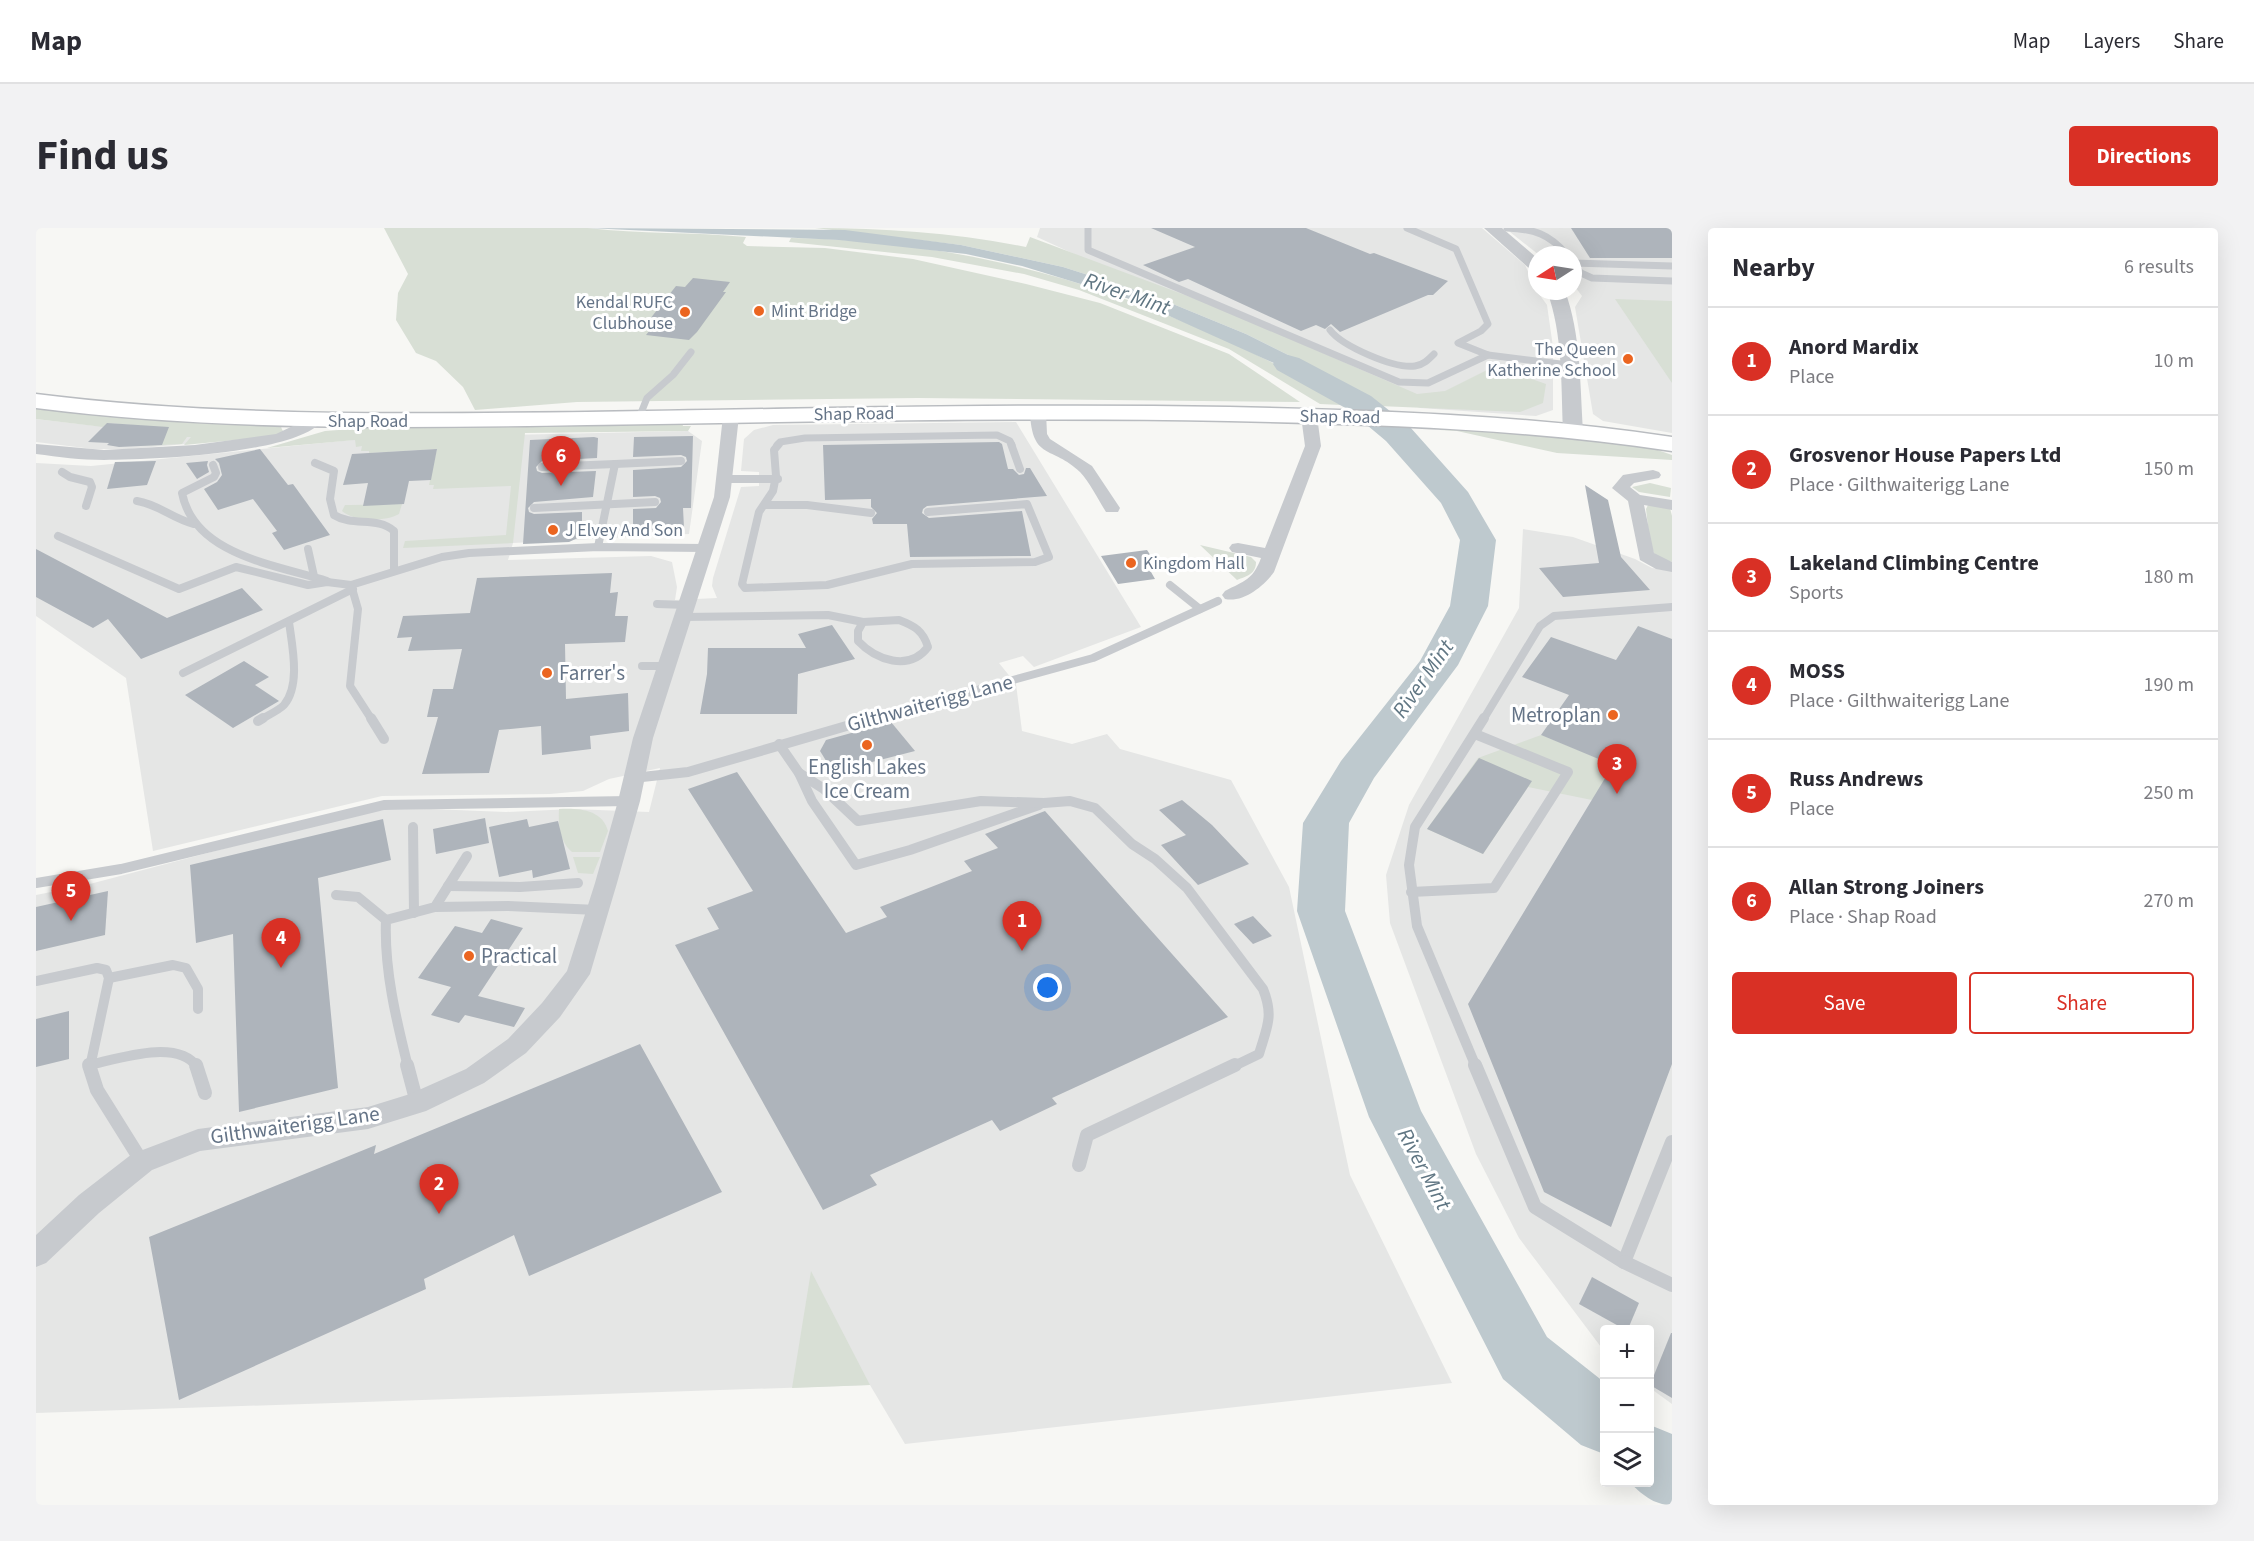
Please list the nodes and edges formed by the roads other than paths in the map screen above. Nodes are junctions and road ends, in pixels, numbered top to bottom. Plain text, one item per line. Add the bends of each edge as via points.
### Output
1 (1088, 228) edge
2 (1407, 228) edge
3 (1492, 228) edge
4 (1507, 228) edge
5 (1545, 230) edge
6 (1560, 246) edge
7 (1528, 258) edge
8 (1582, 263) edge
9 (1672, 266) edge
10 (1582, 273) edge
11 (1672, 281) edge
12 (1559, 300) edge
13 (1330, 330) dead end
14 (691, 352) dead end
15 (1434, 354) dead end
16 (1488, 355) junction
17 (1569, 365) junction
18 (36, 401) edge
19 (1038, 412) junction
20 (731, 416) junction
21 (1309, 416) junction
22 (639, 418) junction
23 (314, 421) junction
24 (1573, 430) junction
25 (1672, 444) edge
26 (36, 449) edge
27 (681, 461) dead end
28 (315, 464) dead end
29 (615, 464) junction
30 (213, 465) dead end
31 (542, 467) dead end
32 (1020, 469) dead end
33 (63, 472) dead end
34 (1653, 475) dead end
35 (725, 479) junction
36 (777, 479) junction
37 (137, 501) dead end
38 (1638, 501) junction
39 (655, 502) dead end
40 (608, 504) junction
41 (766, 505) junction
42 (1672, 505) edge
43 (86, 506) dead end
44 (534, 508) dead end
45 (1112, 508) dead end
46 (928, 512) dead end
47 (871, 513) dead end
48 (194, 524) junction
49 (58, 536) dead end
50 (598, 547) junction
51 (705, 548) junction
52 (1238, 548) dead end
53 (308, 549) dead end
54 (1271, 555) junction
55 (1672, 567) edge
56 (394, 571) junction
57 (314, 576) junction
58 (327, 582) junction
59 (1170, 585) dead end
60 (352, 587) junction
61 (1224, 598) joint
62 (657, 604) dead end
63 (1672, 607) edge
64 (1200, 609) junction
65 (685, 611) junction
66 (289, 622) junction
67 (863, 622) junction
68 (642, 666) dead end
69 (666, 666) junction
70 (183, 674) dead end
71 (258, 721) dead end
72 (1475, 734) junction
73 (384, 739) dead end
74 (779, 744) junction
75 (799, 773) junction
76 (631, 789) junction
77 (1044, 803) junction
78 (413, 827) dead end
79 (467, 856) dead end
80 (36, 883) edge
81 (578, 883) dead end
82 (448, 886) junction
83 (1411, 892) junction
84 (336, 895) dead end
85 (435, 907) junction
86 (597, 910) junction
87 (414, 913) junction
88 (386, 920) junction
89 (109, 978) junction
90 (36, 981) edge
91 (198, 1009) dead end
92 (89, 1065) junction
93 (205, 1093) dead end
94 (417, 1103) junction
95 (1672, 1142) edge
96 (142, 1162) junction
97 (1079, 1165) dead end
98 (36, 1254) edge
99 (1624, 1262) junction
100 (1672, 1285) edge

1 - 16 lane via 1088,250 1399,382 1428,383
2 - 16 lane via 1456,249 1488,324 1458,343
3 - 7 street
4 - 5 lane
5 - 6 lane
8 - 9 lane
10 - 11 lane via 1592,278
12 - 17 street
13 - 15 lane via 1335,337 1397,366 1411,368 1432,359
14 - 22 lane via 672,376 646,397
16 - 17 lane
17 - 24 street
18 - 23 highway, Shap Road via 159,414
19 - 20 highway, Shap Road
19 - 21 highway, Shap Road
19 - 45 street via 1044,442 1086,469
20 - 22 highway, Shap Road
20 - 35 street, Gilthwaiterigg Lane
21 - 24 highway, Shap Road via 1487,422
21 - 54 street, Gilthwaiterigg Lane via 1313,446
22 - 23 highway, Shap Road
23 - 26 street via 278,439 168,452 126,456
24 - 25 highway, Shap Road
27 - 29 lane
28 - 56 lane via 334,471 330,499 334,515 342,520 392,526
29 - 31 lane
29 - 40 lane
30 - 48 lane via 214,477 182,493 186,513
32 - 36 lane via 1010,441 997,435 805,438 780,442 774,450
33 - 43 lane via 90,482
34 - 38 street via 1629,479 1620,488
35 - 36 lane
35 - 51 street, Gilthwaiterigg Lane
36 - 41 lane
37 - 48 lane via 151,502 180,522
38 - 42 street
38 - 55 street via 1635,503 1646,556
39 - 40 lane
40 - 44 lane
40 - 50 lane
41 - 46 lane via 759,512 751,537 742,584 745,588 828,585 912,564 1035,562 1049,557 1026,500
41 - 47 lane via 807,505
48 - 57 lane via 240,554
49 - 58 lane via 179,589 236,567 308,585
50 - 51 lane
50 - 56 lane via 469,553
51 - 65 street, Gilthwaiterigg Lane
52 - 54 street
53 - 57 lane
54 - 61 street, Gilthwaiterigg Lane via 1257,582
56 - 60 lane
57 - 58 lane
58 - 60 lane
59 - 64 lane
60 - 66 lane
60 - 73 lane via 358,609 350,686
61 - 64 lane, Gilthwaiterigg Lane
62 - 65 lane
63 - 72 lane via 1554,616 1540,626
64 - 74 lane, Gilthwaiterigg Lane via 1093,658
65 - 67 lane via 833,615
65 - 69 street, Gilthwaiterigg Lane
66 - 70 lane
66 - 71 lane via 289,699 283,707
67 - 67 lane via 858,641 872,656 886,662 922,655 928,646 924,635 913,625 898,620
68 - 69 lane
69 - 76 street, Gilthwaiterigg Lane
72 - 83 lane via 1414,827 1409,865
72 - 83 lane via 1568,772 1494,888
74 - 75 lane
74 - 76 lane, Gilthwaiterigg Lane
75 - 77 lane via 832,794 858,821 981,801
75 - 77 lane via 812,801 856,865
76 - 80 lane, Gilthwaiterigg Lane via 384,805 122,869
76 - 86 street, Gilthwaiterigg Lane
77 - 97 lane via 1070,801 1095,808 1132,844 1188,888 1263,988 1270,1006 1259,1054 1087,1136
78 - 87 lane
79 - 82 lane
81 - 82 lane
82 - 85 lane
83 - 99 lane via 1430,960 1534,1207
84 - 88 lane via 364,899
85 - 86 lane
85 - 87 lane
86 - 94 street, Gilthwaiterigg Lane via 578,974 551,1010 517,1046 475,1076
87 - 88 lane
88 - 94 lane via 385,945 398,1029
89 - 90 lane via 106,970 97,968
89 - 91 lane via 173,965 186,968 198,989
89 - 92 lane
92 - 93 lane via 167,1051 189,1058 200,1072
92 - 96 lane via 97,1090
94 - 96 street, Gilthwaiterigg Lane via 368,1118 198,1140
95 - 99 lane
96 - 98 street, Gilthwaiterigg Lane via 89,1204
99 - 100 lane

